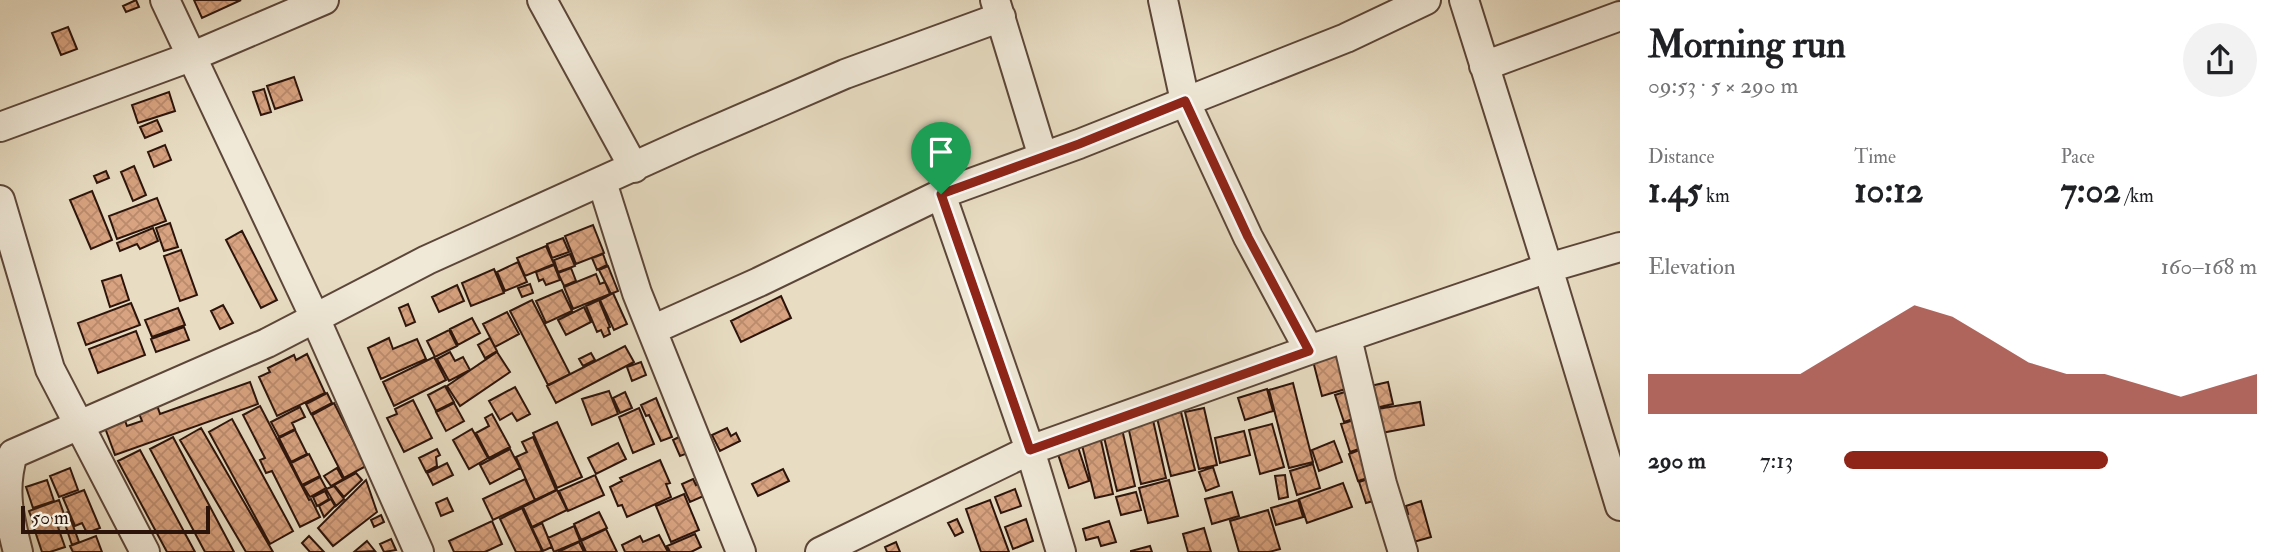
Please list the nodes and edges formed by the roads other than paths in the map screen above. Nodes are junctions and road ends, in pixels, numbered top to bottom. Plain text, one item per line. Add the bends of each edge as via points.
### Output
1 (165, 0) edge
2 (324, 0) edge
3 (542, 0) edge
4 (1163, 0) edge
5 (1426, 0) edge
6 (1464, 0) edge
7 (998, 9) edge
8 (1620, 16) edge
9 (193, 56) junction
10 (1484, 66) junction
11 (1185, 101) junction
12 (0, 127) edge
13 (1043, 157) junction
14 (634, 168) junction
15 (602, 182) junction
16 (941, 194) junction
17 (0, 200) edge
18 (1620, 247) edge
19 (1548, 268) junction
20 (315, 318) junction
21 (652, 330) junction
22 (1347, 338) junction
23 (1309, 351) junction
24 (78, 425) junction
25 (1030, 450) junction
26 (1620, 506) edge
27 (18, 552) edge
28 (145, 552) edge
29 (419, 552) edge
30 (741, 552) edge
31 (820, 552) edge
32 (1061, 552) edge
33 (1403, 552) edge

1 - 9 street
2 - 9 street
3 - 14 street
4 - 11 street
5 - 11 street via 1346,38
6 - 10 street
7 - 13 street
7 - 14 street
8 - 10 street
9 - 12 street
9 - 20 street
10 - 19 street
11 - 13 street
11 - 23 street via 1248,237
13 - 16 street
14 - 15 street
15 - 20 street via 427,260
15 - 21 street
16 - 21 street
16 - 25 street
17 - 24 street via 50,369
18 - 19 street
19 - 22 street
19 - 26 street
20 - 24 street
20 - 29 street
21 - 30 street
22 - 23 street
22 - 33 street
23 - 25 street
24 - 27 street via 13,454 7,510
24 - 28 street
25 - 31 street
25 - 32 street

